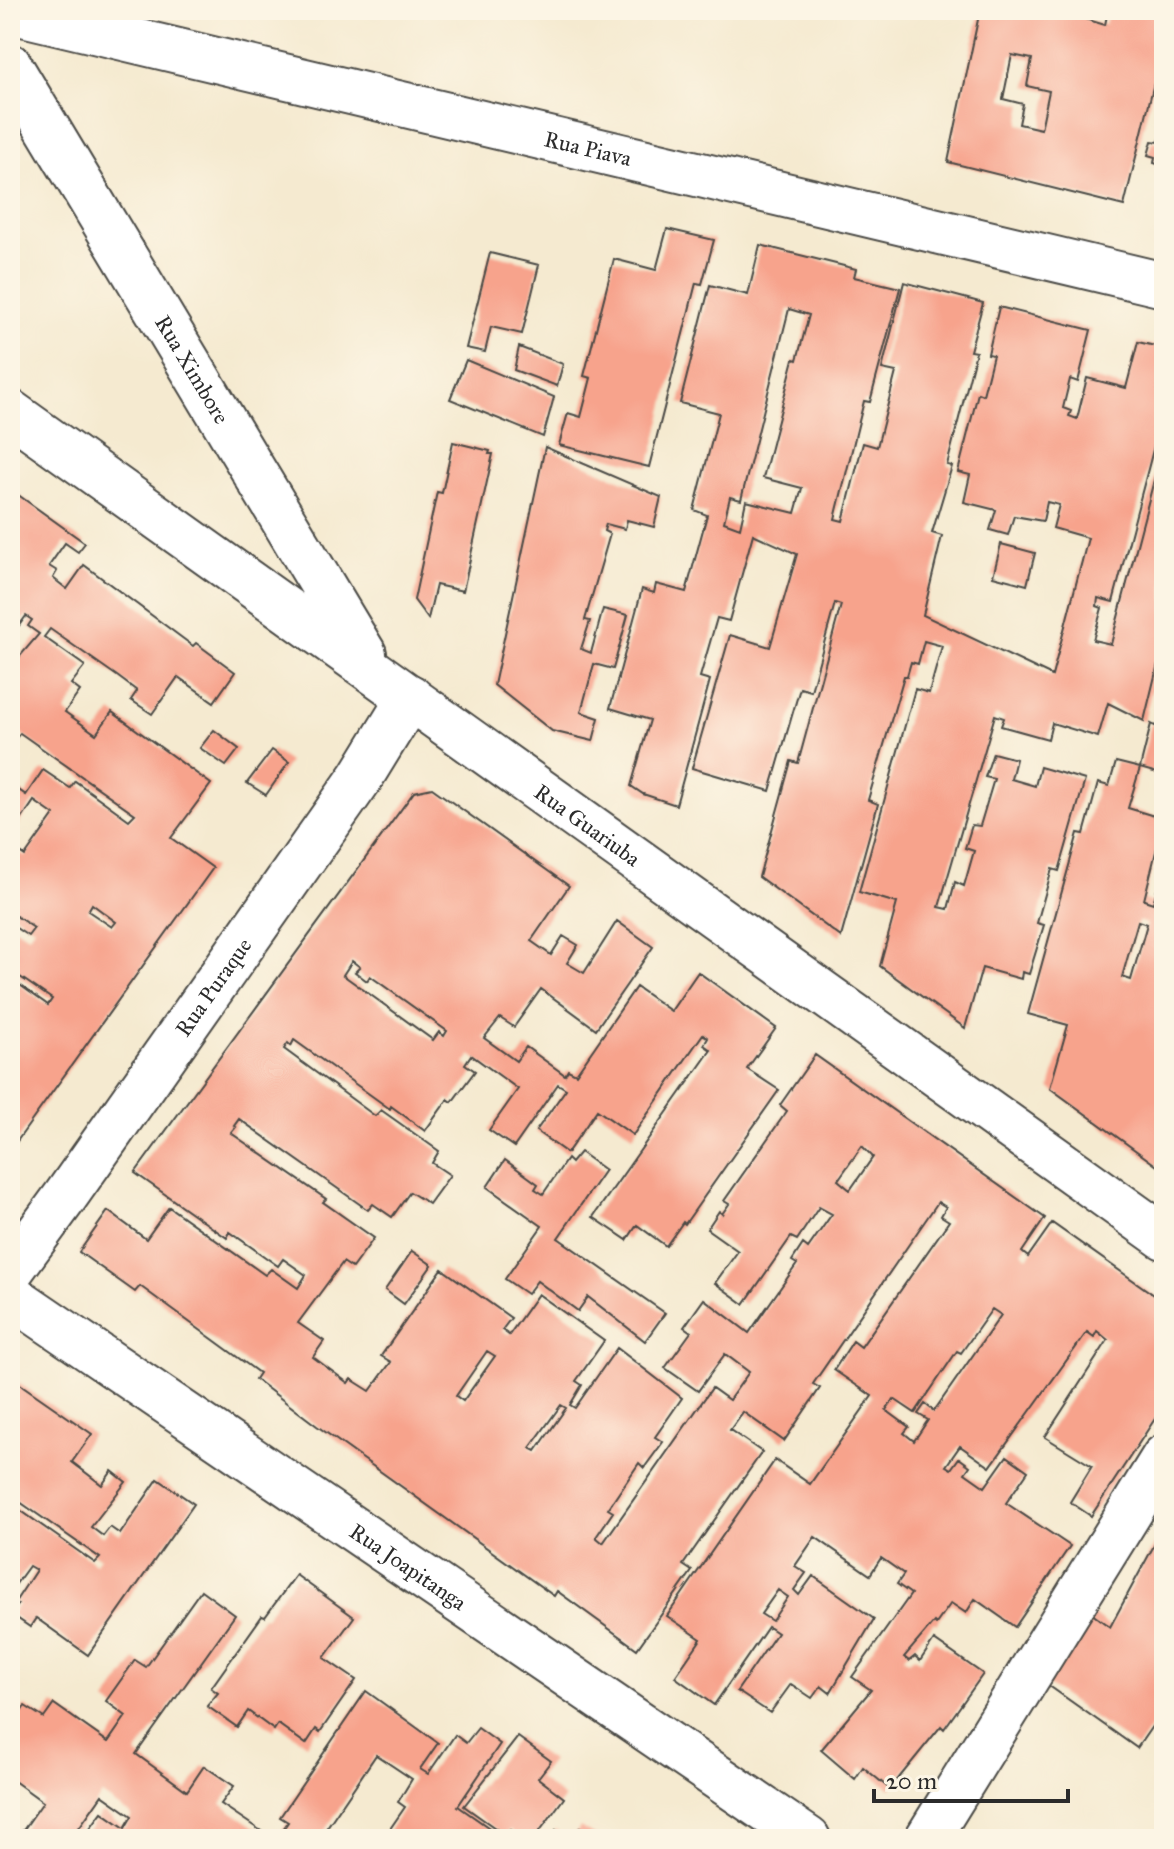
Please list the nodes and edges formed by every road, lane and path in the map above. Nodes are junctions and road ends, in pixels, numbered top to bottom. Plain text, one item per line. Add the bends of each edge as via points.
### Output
1 (10, 11) edge
2 (10, 66) edge
3 (1164, 285) edge
4 (10, 412) edge
5 (375, 671) junction
6 (410, 697) junction
7 (1164, 1237) edge
8 (10, 1272) edge
9 (10, 1295) edge
10 (1164, 1457) edge
11 (808, 1839) edge
12 (927, 1839) edge

1 - 3 street, Rua Piava
2 - 5 street, Rua Ximbore
4 - 5 street, Rua Guariuba
5 - 6 street, Rua Guariuba
6 - 7 street, Rua Guariuba
6 - 8 street, Rua Puraque via 343,803
9 - 11 street, Rua Joapitanga
10 - 12 street

